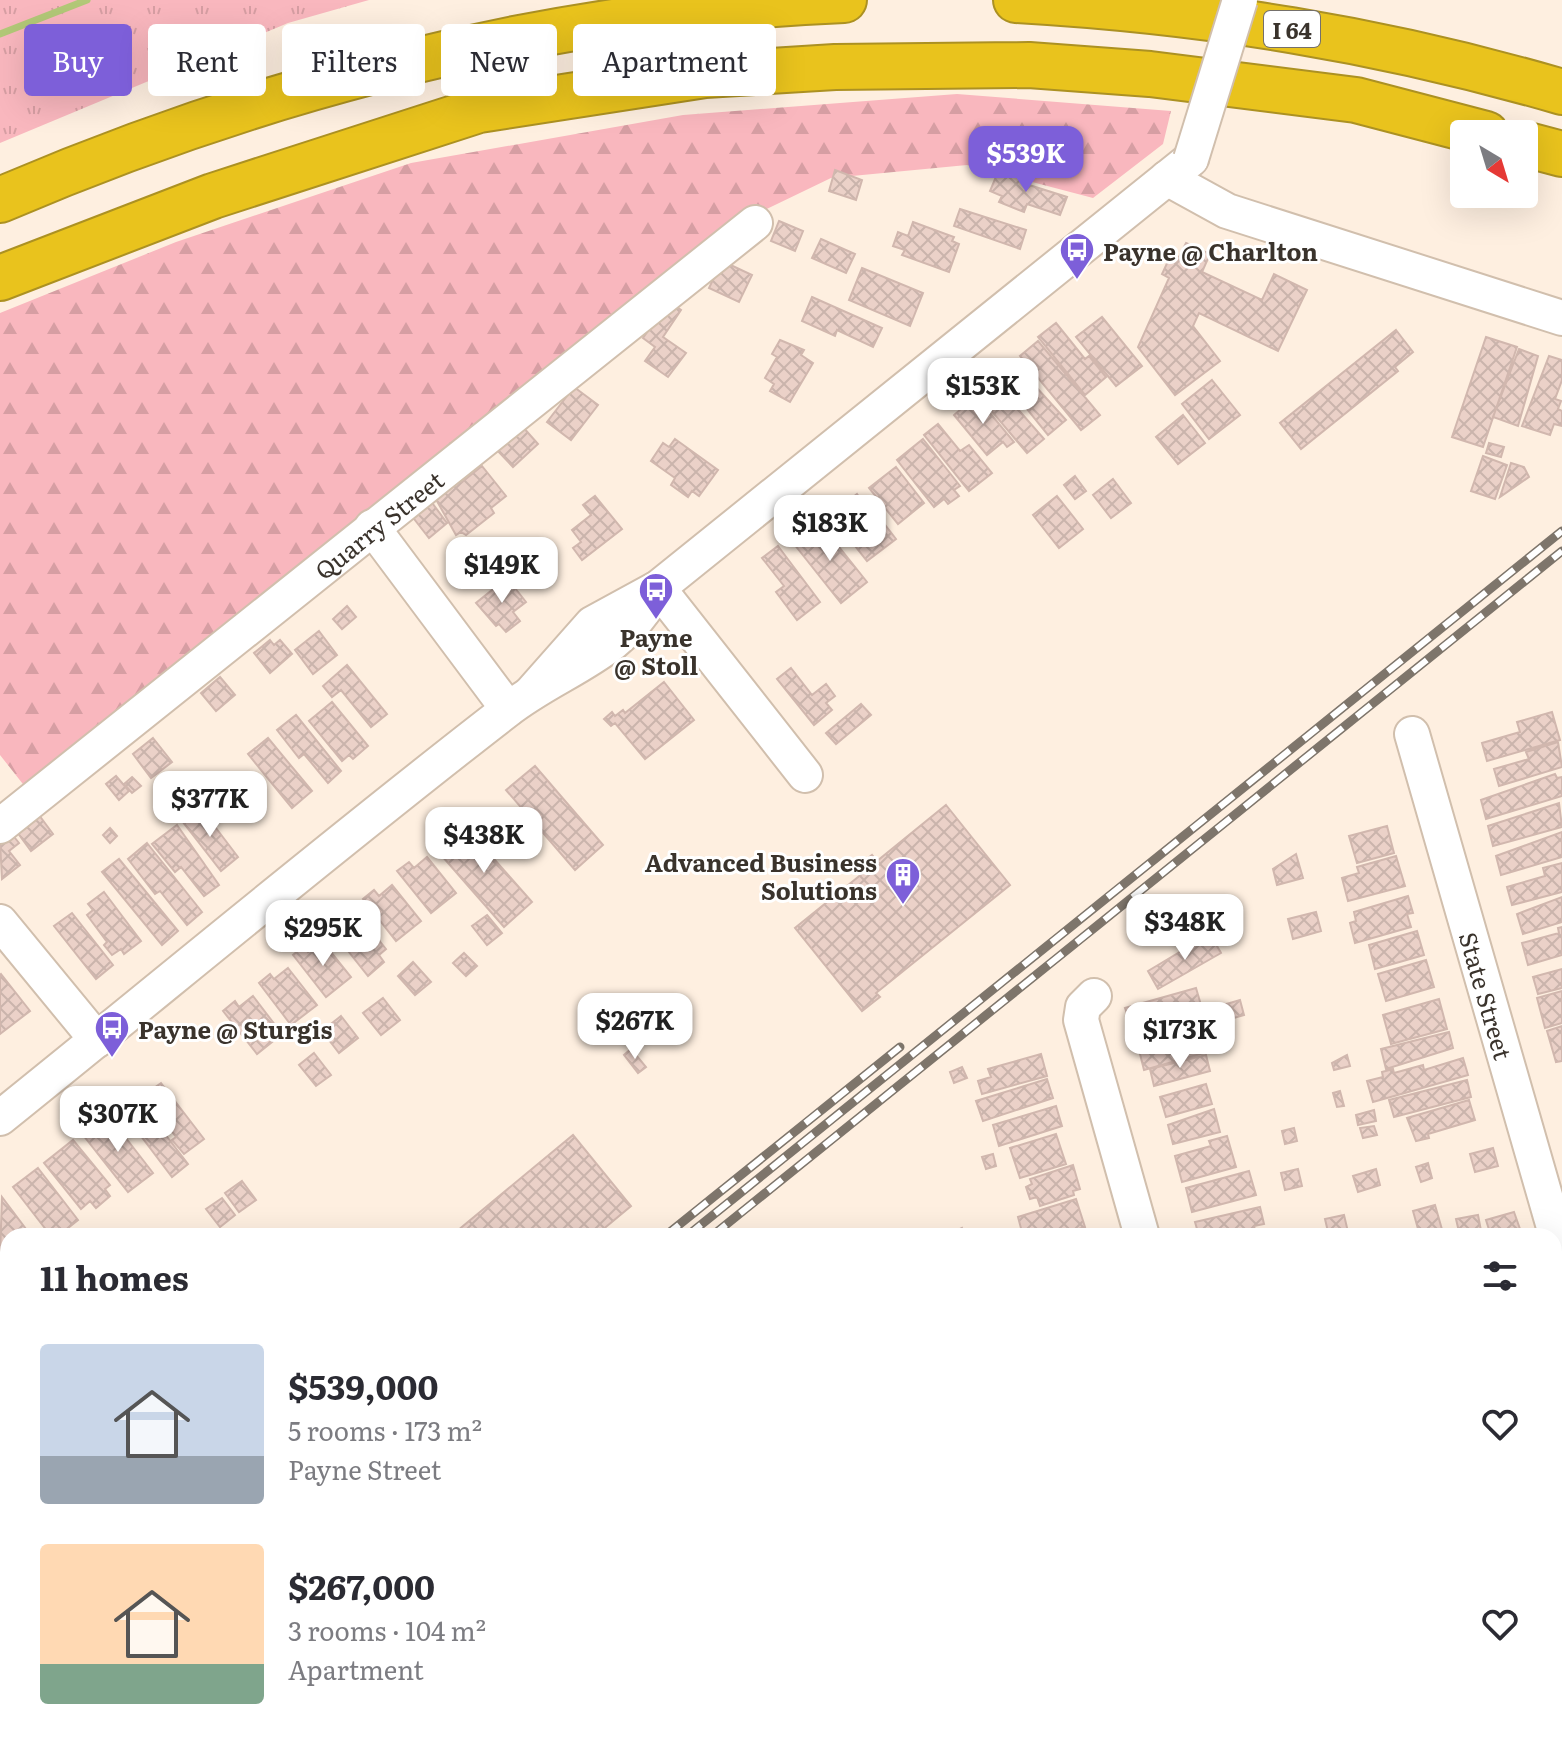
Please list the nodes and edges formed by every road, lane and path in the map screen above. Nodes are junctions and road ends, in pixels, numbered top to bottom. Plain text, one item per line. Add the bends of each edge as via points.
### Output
1 (844, 0) edge
2 (1016, 0) edge
3 (1240, 0) edge
4 (1562, 92) edge
5 (1450, 125) edge
6 (1538, 148) edge
7 (1562, 154) edge
8 (1179, 169) junction
9 (0, 200) edge
10 (755, 223) dead end
11 (0, 278) edge
12 (1562, 318) edge
13 (372, 527) junction
14 (658, 588) junction
15 (520, 701) junction
16 (1412, 734) dead end
17 (805, 775) dead end
18 (0, 826) edge
19 (0, 922) edge
20 (1094, 996) dead end
21 (97, 1040) junction
22 (0, 1118) edge
23 (1140, 1228) edge
24 (1554, 1228) edge

1 - 9 highway via 665,14 393,64 270,98
2 - 4 highway, I 64 via 1232,19 1348,39
3 - 8 street, bridge
5 - 11 highway via 1356,100 1135,72 1014,65 705,75 479,110 213,196
6 - 7 highway
8 - 12 street via 1227,211
8 - 14 street
10 - 13 street, Quarry Street
13 - 15 street
13 - 18 street, Quarry Street
14 - 15 street via 643,614 610,647
14 - 17 street
15 - 21 street
16 - 24 street, State Street
19 - 21 street
20 - 23 street via 1083,1007 1081,1020
21 - 22 street

